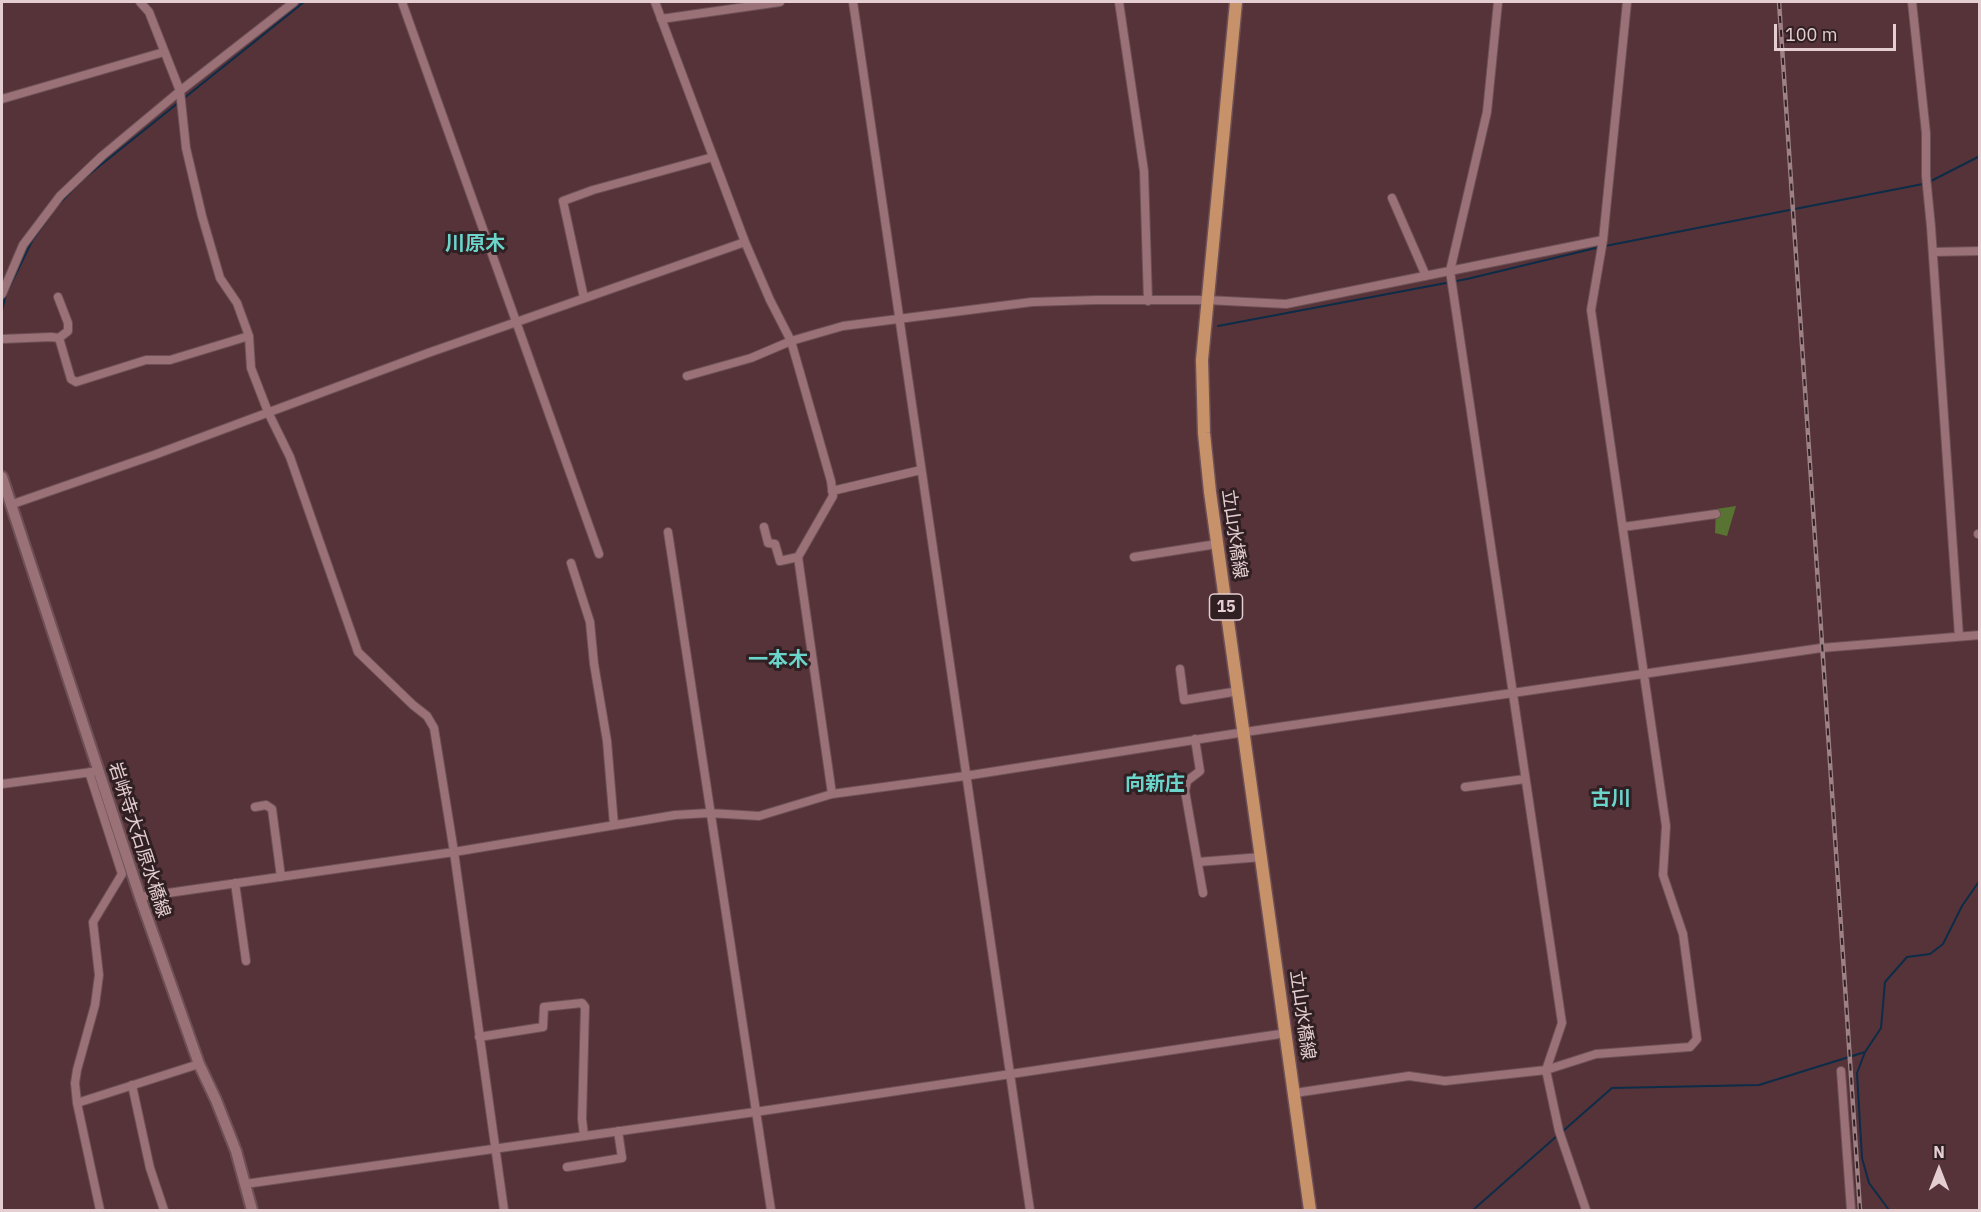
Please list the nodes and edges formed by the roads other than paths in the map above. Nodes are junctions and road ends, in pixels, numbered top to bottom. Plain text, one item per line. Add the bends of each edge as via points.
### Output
1 (140, 2) edge
2 (294, 2) edge
3 (402, 2) edge
4 (655, 2) edge
5 (780, 2) edge
6 (853, 2) edge
7 (1119, 2) edge
8 (1236, 2) edge
9 (1498, 2) edge
10 (1627, 2) edge
11 (1912, 2) edge
12 (661, 19) junction
13 (165, 52) junction
14 (180, 91) junction
15 (2, 99) edge
16 (713, 157) junction
17 (1392, 198) dead end
18 (1603, 240) junction
19 (745, 242) junction
20 (1980, 251) edge
21 (1933, 252) junction
22 (1450, 271) junction
23 (1426, 276) junction
24 (2, 294) edge
25 (58, 297) dead end
26 (585, 298) junction
27 (1207, 300) junction
28 (1148, 301) junction
29 (900, 318) junction
30 (516, 322) junction
31 (249, 336) junction
32 (59, 338) junction
33 (2, 339) edge
34 (791, 341) junction
35 (687, 376) dead end
36 (268, 412) junction
37 (921, 470) junction
38 (2, 477) edge
39 (832, 491) junction
40 (10, 505) junction
41 (1716, 514) dead end
42 (764, 527) dead end
43 (1623, 527) junction
44 (668, 532) dead end
45 (1217, 544) junction
46 (598, 554) dead end
47 (798, 557) junction
48 (1134, 557) dead end
49 (571, 563) dead end
50 (1980, 635) edge
51 (1959, 636) junction
52 (1180, 669) dead end
53 (1644, 674) junction
54 (1239, 691) junction
55 (1512, 693) junction
56 (1245, 732) junction
57 (1195, 739) junction
58 (94, 771) junction
59 (965, 776) junction
60 (1525, 779) junction
61 (2, 784) edge
62 (1465, 787) dead end
63 (832, 794) junction
64 (255, 807) dead end
65 (709, 813) junction
66 (614, 825) junction
67 (454, 852) junction
68 (1262, 857) junction
69 (1198, 862) junction
70 (281, 876) junction
71 (235, 883) junction
72 (1203, 893) dead end
73 (140, 897) junction
74 (246, 961) dead end
75 (1287, 1033) junction
76 (479, 1037) junction
77 (199, 1064) junction
78 (1546, 1070) junction
79 (1841, 1071) dead end
80 (1009, 1075) junction
81 (132, 1085) junction
82 (1295, 1093) junction
83 (77, 1103) junction
84 (755, 1112) junction
85 (618, 1131) junction
86 (584, 1136) junction
87 (495, 1149) junction
88 (567, 1167) dead end
89 (245, 1184) junction
90 (100, 1210) edge
91 (164, 1210) edge
92 (252, 1210) edge
93 (504, 1210) edge
94 (771, 1210) edge
95 (1030, 1210) edge
96 (1310, 1210) edge
97 (1586, 1210) edge
98 (1851, 1210) edge

1 - 13 street
2 - 14 street
3 - 30 street
4 - 12 street
5 - 12 street
6 - 29 street
7 - 28 street via 1144,171
8 - 27 main road, 立山水橋線 / 15
9 - 22 street via 1487,112
10 - 18 street
11 - 21 street
12 - 16 street
13 - 14 street
13 - 15 street
14 - 24 street via 60,196 23,245
14 - 31 street via 186,148 202,216 220,278 237,303
16 - 19 street
16 - 26 street via 563,201
17 - 23 street
18 - 22 street
18 - 43 street via 1591,310
19 - 26 street
19 - 34 street
20 - 21 street
21 - 51 street
22 - 23 street
22 - 55 street
23 - 27 street via 1286,304
25 - 32 street via 68,323 68,331
26 - 30 street
27 - 28 street
27 - 45 main road, 立山水橋線 / 15 via 1202,391
28 - 29 street via 1032,302
29 - 34 street via 843,326
29 - 37 street
30 - 36 street
30 - 46 street
31 - 32 street via 170,360 146,360 76,382 71,379
31 - 36 street via 251,368
32 - 33 street
34 - 35 street via 751,358
34 - 39 street
36 - 40 street
36 - 67 street via 290,457 358,652 427,716 434,728
37 - 39 street
37 - 59 street
38 - 40 main road, 岩峅寺大石原水橋線
39 - 47 street via 833,496
40 - 58 main road, 岩峅寺大石原水橋線
41 - 43 street
42 - 47 street via 768,543 774,544 780,561
43 - 53 street
44 - 65 street
45 - 48 street
45 - 54 main road, 立山水橋線 / 15
47 - 63 street
49 - 66 street via 590,622
50 - 51 street
51 - 53 street via 1821,648
52 - 54 street via 1184,700
53 - 55 street
53 - 78 street via 1666,826 1663,875 1683,934 1697,1039 1690,1047 1596,1054
54 - 56 main road, 立山水橋線 / 15
55 - 56 street
55 - 60 street
56 - 57 street
56 - 68 main road, 立山水橋線 / 15
57 - 59 street
57 - 69 street via 1200,771 1187,781 1185,791
58 - 61 street
58 - 73 main road, 岩峅寺大石原水橋線
58 - 83 street via 122,874 93,922 99,975 77,1070
59 - 63 street
59 - 80 street
60 - 62 street
60 - 78 street via 1562,1023
63 - 65 street via 759,816
64 - 70 street via 266,805 272,809
65 - 66 street via 675,814
65 - 84 street
66 - 67 street
67 - 70 street
67 - 76 street
68 - 69 street
68 - 75 main road, 立山水橋線 / 15
69 - 72 street
70 - 71 street
71 - 73 street
71 - 74 street
73 - 77 main road, 岩峅寺大石原水橋線
75 - 80 street
75 - 82 main road, 立山水橋線 / 15
76 - 86 street via 543,1027 544,1007 582,1003
76 - 87 street
77 - 81 street
77 - 89 main road, 岩峅寺大石原水橋線 via 228,1130
78 - 82 street via 1445,1081 1409,1076
78 - 97 street via 1558,1131
79 - 98 street
80 - 84 street
80 - 95 street
81 - 83 street
81 - 91 street via 150,1168
82 - 96 main road, 立山水橋線 / 15
83 - 90 street
84 - 85 street
84 - 94 street
85 - 86 street
85 - 88 street via 622,1158
86 - 87 street
87 - 89 street
87 - 93 street
89 - 92 main road, 岩峅寺大石原水橋線

